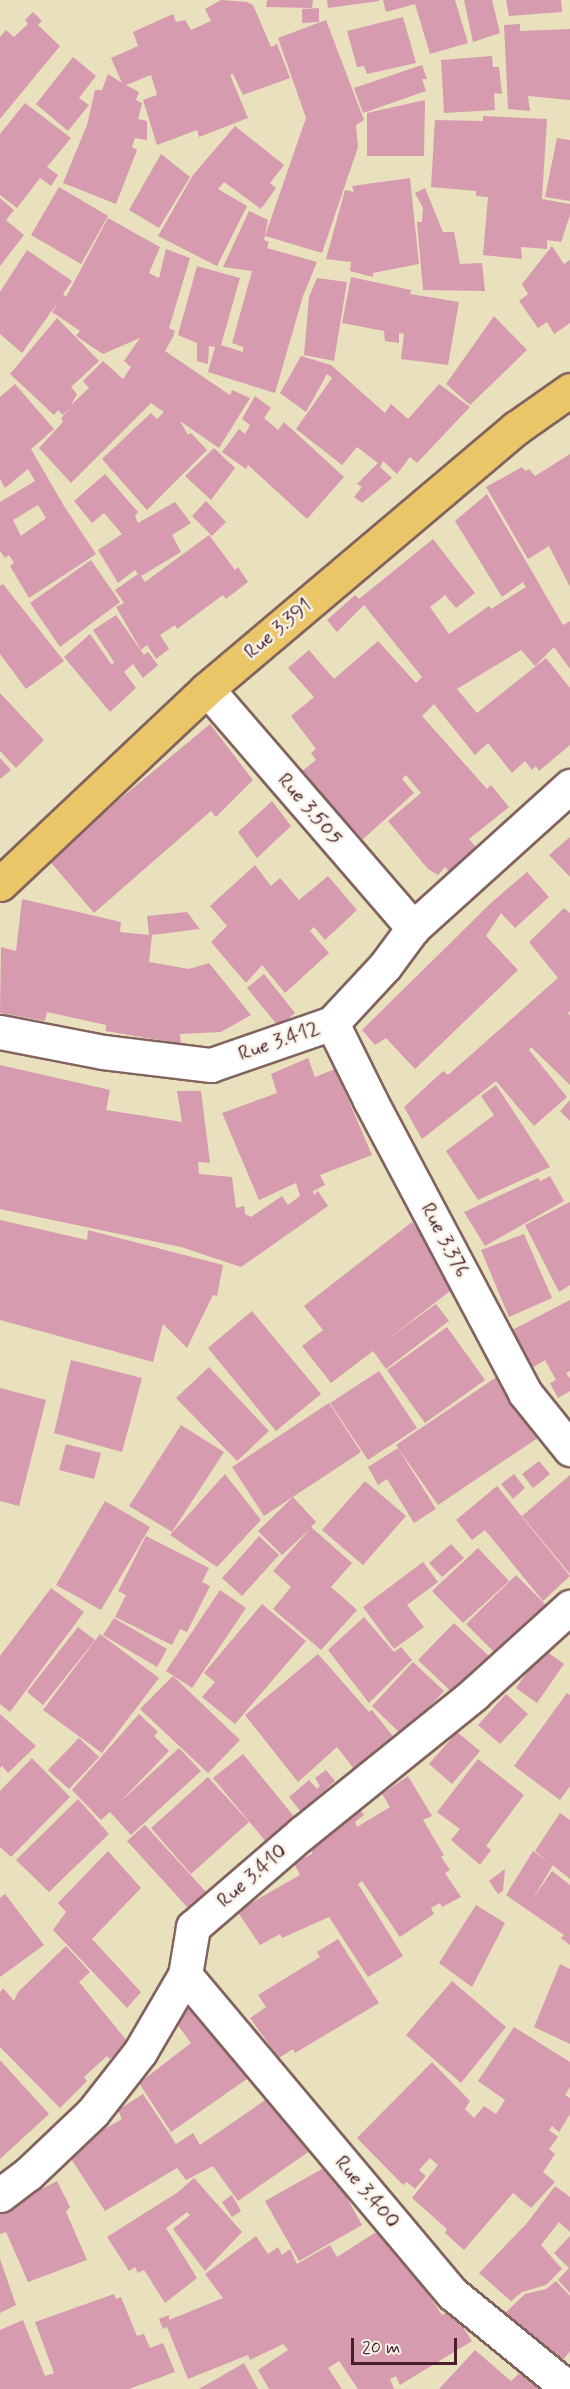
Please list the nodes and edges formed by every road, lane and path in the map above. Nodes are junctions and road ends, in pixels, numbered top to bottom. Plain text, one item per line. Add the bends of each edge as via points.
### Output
1 (570, 390) edge
2 (207, 689) junction
3 (570, 786) edge
4 (0, 884) edge
5 (413, 928) junction
6 (332, 1023) junction
7 (0, 1032) edge
8 (570, 1449) edge
9 (570, 1607) edge
10 (184, 1975) junction
11 (0, 2195) edge
12 (569, 2389) edge

1 - 2 main road, Rue 3.391 via 516,428
2 - 4 main road, Rue 3.391
2 - 5 street, Rue 3.505
3 - 5 street, Rue 3.412
5 - 6 street, Rue 3.412 via 385,966
6 - 7 street, Rue 3.412 via 211,1065 104,1052
6 - 8 street, Rue 3.376 via 525,1393
9 - 10 street, Rue 3.410 via 474,1694 193,1927
10 - 11 street, Rue 3.410 via 140,2052 93,2112
10 - 12 street, Rue 3.400 via 453,2294

